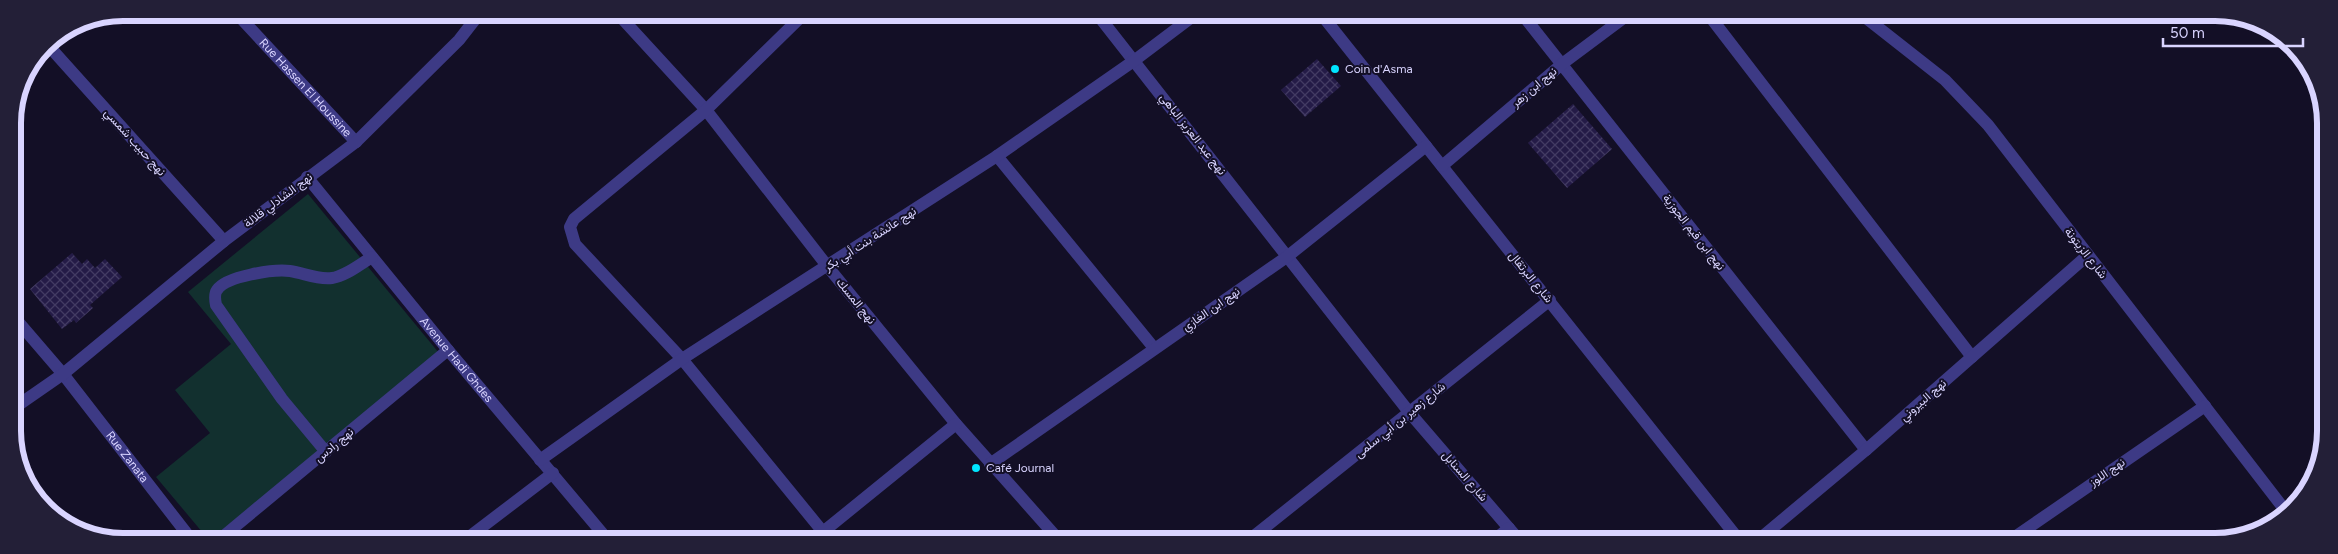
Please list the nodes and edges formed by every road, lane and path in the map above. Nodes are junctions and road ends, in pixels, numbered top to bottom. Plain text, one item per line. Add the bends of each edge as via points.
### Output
1 (248, 21) edge
2 (474, 21) edge
3 (624, 21) edge
4 (797, 21) edge
5 (1103, 21) edge
6 (1187, 21) edge
7 (1327, 21) edge
8 (1528, 21) edge
9 (1620, 21) edge
10 (1713, 21) edge
11 (1870, 21) edge
12 (53, 50) edge
13 (1135, 60) junction
14 (1562, 64) junction
15 (706, 110) junction
16 (356, 142) junction
17 (1426, 146) junction
18 (997, 156) junction
19 (1442, 166) junction
20 (306, 177) junction
21 (224, 241) junction
22 (2088, 255) junction
23 (1288, 256) junction
24 (372, 257) junction
25 (828, 267) junction
26 (1550, 300) junction
27 (21, 325) edge
28 (1154, 348) junction
29 (448, 350) junction
30 (1972, 357) junction
31 (682, 359) junction
32 (63, 374) junction
33 (21, 403) edge
34 (2205, 406) junction
35 (1409, 412) junction
36 (956, 424) junction
37 (1866, 450) junction
38 (326, 452) junction
39 (540, 460) junction
40 (990, 464) junction
41 (553, 473) junction
42 (2282, 507) edge
43 (1509, 528) junction
44 (823, 532) joint
45 (186, 533) edge
46 (227, 533) edge
47 (474, 533) edge
48 (602, 533) edge
49 (1054, 533) edge
50 (1258, 533) edge
51 (1503, 533) edge
52 (1513, 533) edge
53 (1733, 533) edge
54 (1766, 533) edge
55 (2021, 533) edge

1 - 16 street, Rue Hassen El Houssine
2 - 16 street, نهج الشادلي قلالة via 459,40
3 - 15 street, نهج المسك
4 - 15 street
5 - 13 street, نهج عبد العزيز الباهي
6 - 13 street, نهج عائشة بنت أبي بكر
7 - 17 street, شارع البرتقال
8 - 14 street, نهج ابن قيم الجوزية
9 - 14 street, نهج ابن زهر
10 - 30 street
11 - 22 street, شارع الزيتونة via 1945,80 1972,108
12 - 21 street, نهج حبيب شمسي
13 - 18 street, نهج عائشة بنت أبي بكر
13 - 23 street, نهج عبد العزيز الباهي
14 - 19 street, نهج ابن زهر
14 - 37 street, نهج ابن قيم الجوزية
15 - 25 street, نهج المسك
15 - 31 street via 574,219 570,227 575,244
16 - 20 street, نهج الشادلي قلالة
17 - 19 street, شارع البرتقال
17 - 23 street, نهج ابن الغازي
18 - 25 street, نهج عائشة بنت أبي بكر
18 - 28 street
19 - 26 street, شارع البرتقال
20 - 21 street, نهج الشادلي قلالة
20 - 24 street, Avenue Hadi Ghdes
21 - 32 street, نهج الشادلي قلالة
22 - 30 street, نهج البيروني
22 - 34 street, شارع الزيتونة
23 - 28 street, نهج ابن الغازي
23 - 35 street, نهج عبد العزيز الباهي
24 - 29 street, Avenue Hadi Ghdes
24 - 38 street via 333,278 290,271 248,275 225,283 216,290 214,297 216,305 282,399
25 - 31 street, نهج عائشة بنت أبي بكر
25 - 36 street, نهج المسك
26 - 35 street, شارع زهير بن أبي سلمى
26 - 53 street, شارع البرتقال via 1635,412
27 - 32 street, Rue Zanata
28 - 40 street, نهج ابن الغازي
29 - 38 street, نهج رادس
29 - 39 street, Avenue Hadi Ghdes
30 - 37 street, نهج البيروني
31 - 39 street, نهج عائشة بنت أبي بكر
31 - 44 street
32 - 33 street, نهج الشادلي قلالة
32 - 45 street, Rue Zanata
34 - 42 street, شارع الزيتونة
34 - 55 street, نهج اللوز
35 - 43 street, شارع السنابل
35 - 50 street, شارع زهير بن أبي سلمى
36 - 40 street, نهج المسك
36 - 44 street
37 - 54 street, نهج البيروني
38 - 46 street, نهج رادس
39 - 41 street, Avenue Hadi Ghdes
40 - 49 street, نهج المسك
41 - 47 street
41 - 48 street, Avenue Hadi Ghdes
43 - 51 street
43 - 52 street, شارع السنابل

